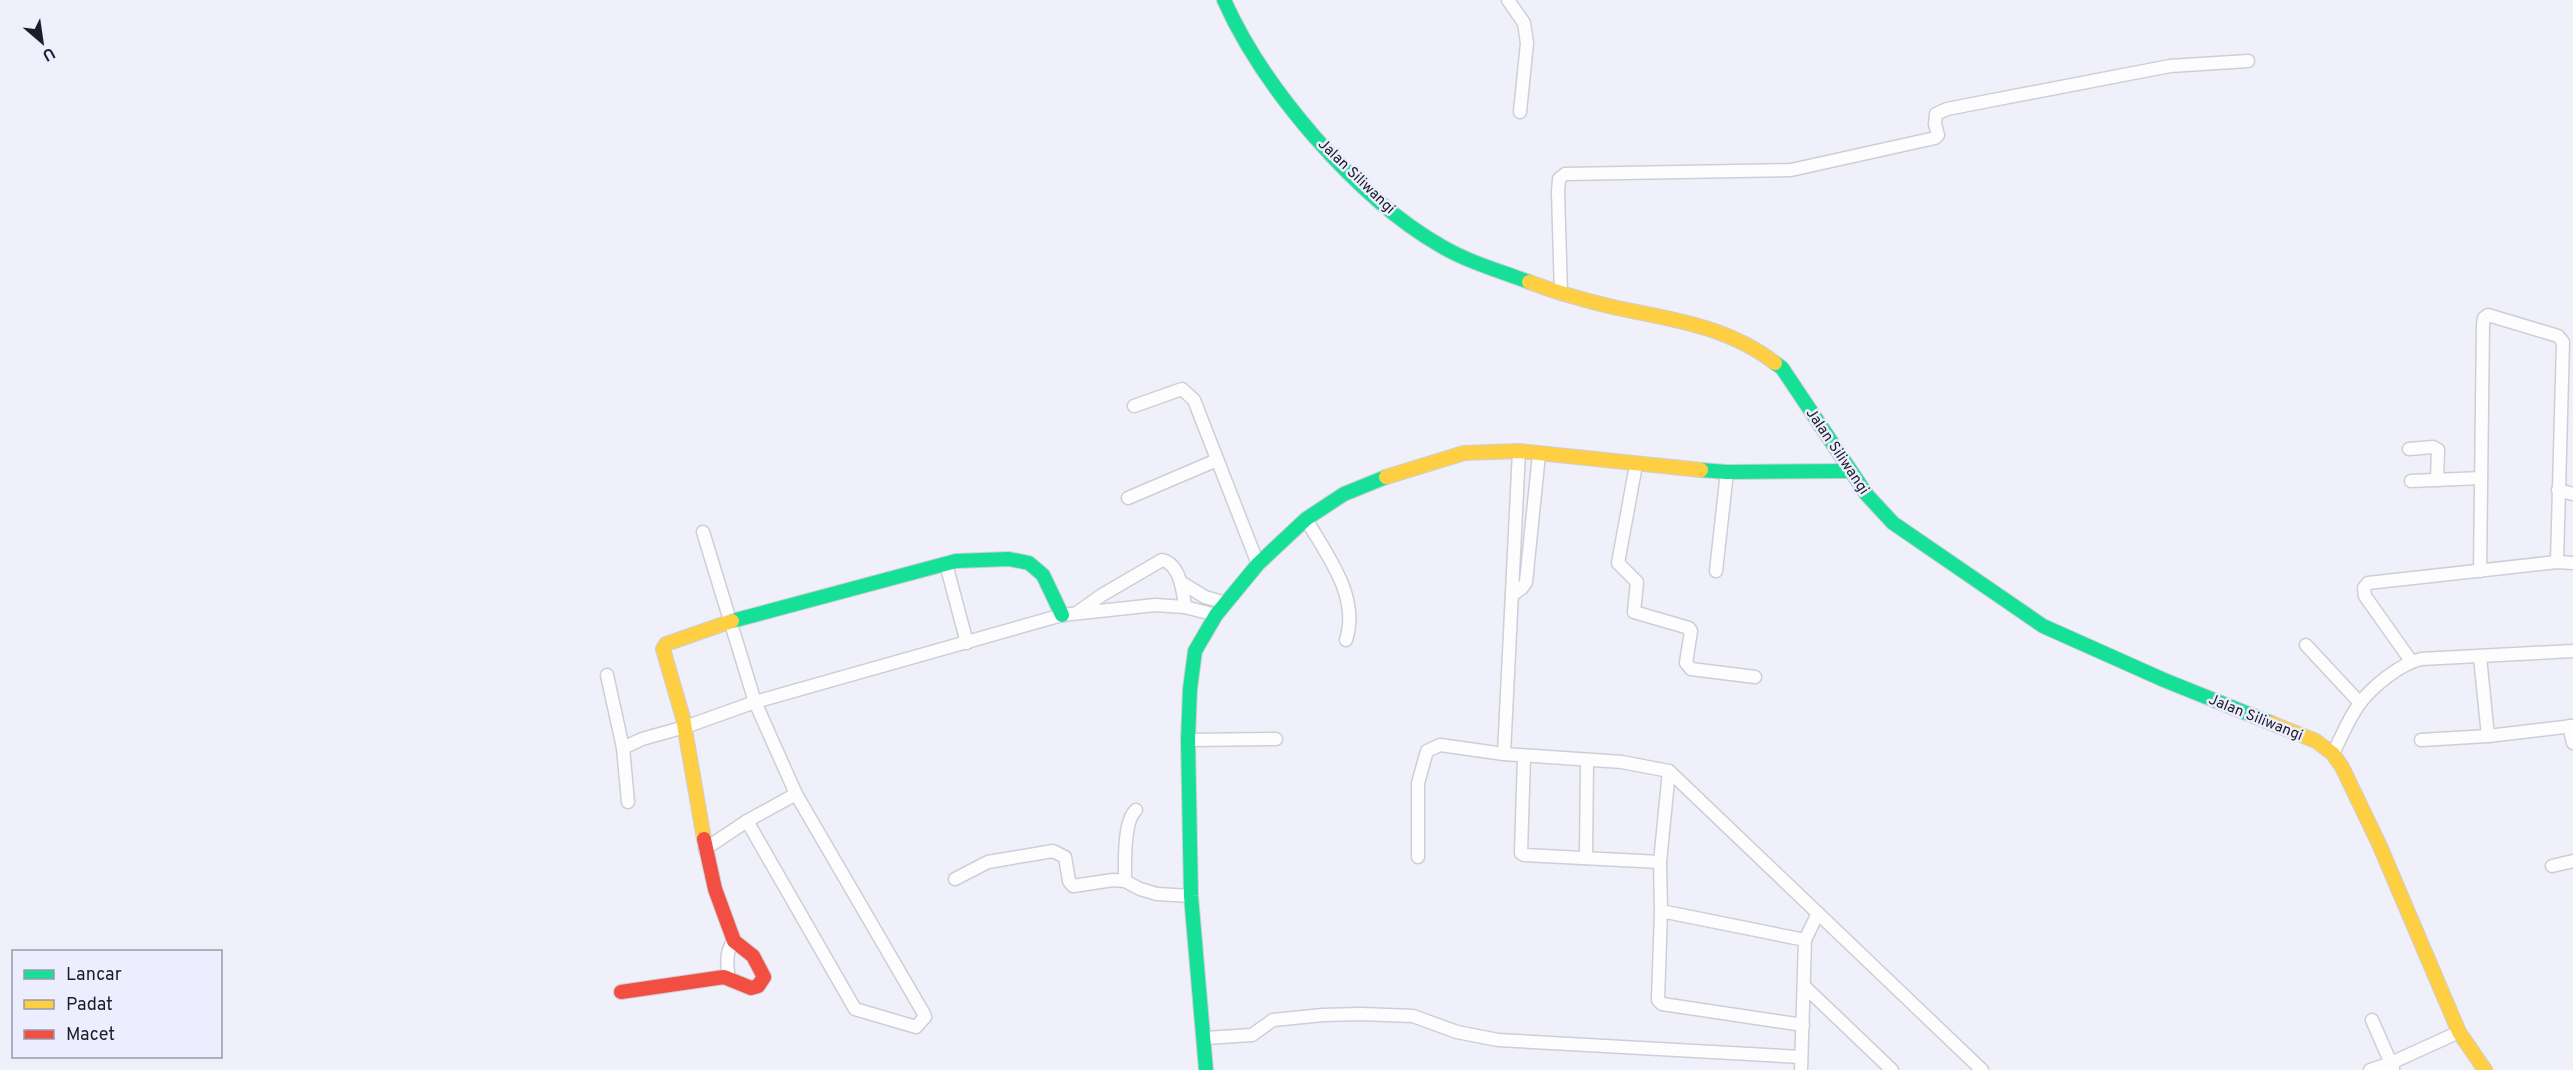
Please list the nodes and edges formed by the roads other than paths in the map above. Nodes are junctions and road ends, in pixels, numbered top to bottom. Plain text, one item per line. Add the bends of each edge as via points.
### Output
1 (1224, 0) edge
2 (1508, 0) edge
3 (2248, 61) dead end
4 (1520, 112) dead end
5 (1561, 294) junction
6 (1134, 406) dead end
7 (2409, 449) dead end
8 (1519, 451) junction
9 (1539, 454) junction
10 (1217, 460) junction
11 (1636, 465) junction
12 (1849, 471) junction
13 (1727, 472) junction
14 (2481, 478) junction
15 (2437, 480) junction
16 (2411, 481) dead end
17 (2558, 490) junction
18 (2573, 494) edge
19 (1128, 498) dead end
20 (1306, 519) junction
21 (703, 532) dead end
22 (2557, 562) junction
23 (2573, 563) edge
24 (946, 564) junction
25 (1258, 564) junction
26 (1716, 570) dead end
27 (2480, 571) junction
28 (1182, 583) junction
29 (1512, 595) junction
30 (1226, 603) junction
31 (1185, 606) junction
32 (1077, 613) junction
33 (1062, 615) junction
34 (1216, 615) junction
35 (732, 621) junction
36 (1346, 640) dead end
37 (967, 643) junction
38 (2306, 645) dead end
39 (2573, 651) edge
40 (2480, 657) junction
41 (2411, 661) junction
42 (608, 675) dead end
43 (1755, 677) dead end
44 (755, 702) junction
45 (2360, 703) junction
46 (2571, 726) edge
47 (685, 727) junction
48 (2488, 736) junction
49 (1276, 739) dead end
50 (1188, 740) junction
51 (2421, 740) dead end
52 (2573, 743) edge
53 (623, 748) junction
54 (1504, 754) junction
55 (2333, 754) junction
56 (1524, 757) junction
57 (1587, 760) junction
58 (1669, 771) junction
59 (796, 794) junction
60 (628, 802) dead end
61 (1136, 810) dead end
62 (747, 821) junction
63 (705, 849) junction
64 (1418, 857) dead end
65 (1586, 858) junction
66 (2573, 861) edge
67 (1660, 862) junction
68 (2552, 866) dead end
69 (956, 879) dead end
70 (1125, 882) junction
71 (1191, 896) junction
72 (1661, 911) junction
73 (1818, 913) junction
74 (1805, 940) junction
75 (734, 941) junction
76 (729, 979) junction
77 (1804, 986) junction
78 (621, 992) dead end
79 (2372, 1020) dead end
80 (1803, 1024) junction
81 (2459, 1032) junction
82 (1204, 1038) junction
83 (1802, 1066) edge
84 (2392, 1067) edge
85 (1206, 1070) edge
86 (1892, 1070) edge
87 (1982, 1070) edge
88 (2370, 1070) edge
89 (2485, 1070) edge

1 - 5 street, Jalan Siliwangi via 1247,46 1281,95 1310,131 1388,209 1436,244
2 - 4 street via 1524,23 1527,43
3 - 5 street via 2170,66 1947,109 1936,114 1935,138 1807,168 1565,174 1559,179
5 - 12 street, Jalan Siliwangi via 1712,329 1767,354 1782,368
6 - 10 street via 1177,390 1188,392
7 - 15 street via 2438,450
8 - 9 street
8 - 20 street via 1464,453 1344,494
8 - 29 street
9 - 11 street
9 - 29 street via 1526,582
10 - 19 street
10 - 25 street
11 - 13 street
11 - 43 street via 1618,562 1637,582 1634,612 1689,628 1686,663 1691,669
12 - 13 street
12 - 55 street, Jalan Siliwangi via 1893,523 2043,626 2316,741
13 - 26 street
14 - 15 street
14 - 17 street via 2483,324 2488,315 2559,336 2563,342
14 - 27 street
15 - 16 street
17 - 18 street
17 - 22 street
20 - 25 street
20 - 36 street via 1349,602
21 - 35 street
22 - 23 street
22 - 27 street
24 - 33 street via 1009,559 1029,563 1043,575
24 - 35 street
24 - 37 street
25 - 30 street
27 - 41 street via 2368,583 2364,588 2365,596
28 - 30 street via 1205,597
28 - 31 street
28 - 32 street via 1171,564 1157,561
29 - 54 street
30 - 34 street
31 - 32 street
31 - 34 street
32 - 33 street
33 - 37 street
34 - 50 street via 1195,651
35 - 44 street
35 - 47 street via 664,646
37 - 44 street
38 - 45 street
39 - 40 street
40 - 41 street
40 - 48 street
41 - 45 street via 2400,666
42 - 53 street
44 - 47 street
44 - 59 street
45 - 55 street
46 - 48 street
46 - 52 street
47 - 53 street
47 - 63 street
48 - 51 street
49 - 50 street
50 - 71 street
53 - 60 street
54 - 56 street
54 - 64 street via 1440,745 1427,751 1419,783
55 - 81 street, Jalan Siliwangi via 2379,844
56 - 57 street
56 - 65 street via 1521,853
57 - 58 street
57 - 65 street
58 - 67 street
58 - 73 street
59 - 62 street
59 - 62 street via 924,1014 920,1025 855,1009
61 - 70 street via 1128,828
62 - 63 street
63 - 75 street
65 - 67 street
66 - 68 street
67 - 72 street
69 - 70 street via 988,862 1053,851 1065,856 1073,886
70 - 71 street via 1157,894
71 - 82 street
72 - 74 street
72 - 80 street via 1659,1002
73 - 74 street
73 - 87 street
74 - 77 street
75 - 76 street via 729,949
75 - 76 street via 756,960 764,977 752,988
76 - 78 street
77 - 80 street
77 - 86 street
79 - 84 street
80 - 83 street
81 - 84 street
81 - 89 street, Jalan Siliwangi
82 - 83 street via 1242,1037 1256,1033 1273,1020 1288,1018 1392,1015 1413,1016 1458,1032 1498,1040
82 - 85 street
84 - 88 street

